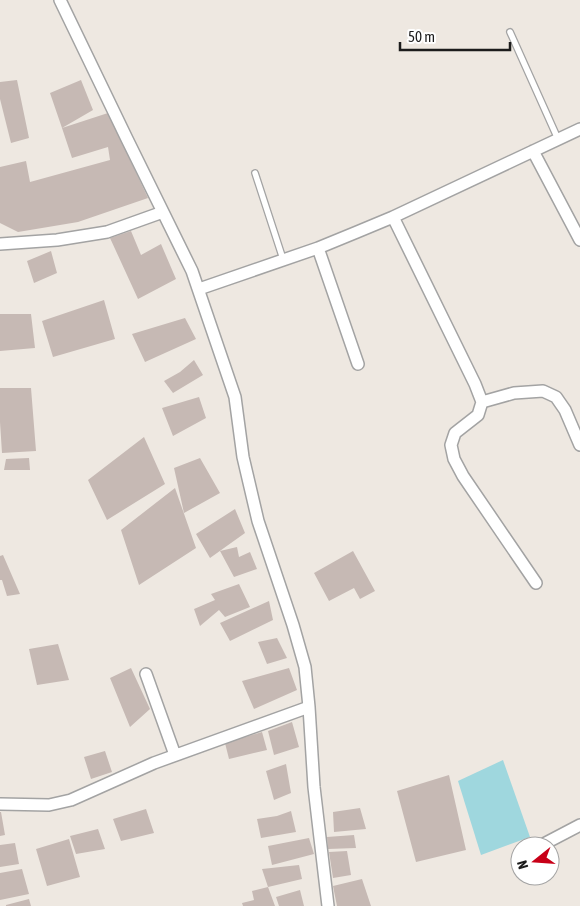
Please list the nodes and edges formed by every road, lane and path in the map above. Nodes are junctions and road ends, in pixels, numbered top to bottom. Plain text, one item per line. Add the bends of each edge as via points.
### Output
1 (60, 0) edge
2 (510, 32) dead end
3 (580, 129) edge
4 (558, 139) junction
5 (533, 151) junction
6 (255, 173) dead end
7 (163, 212) junction
8 (393, 217) junction
9 (580, 240) edge
10 (0, 244) edge
11 (318, 248) junction
12 (283, 259) junction
13 (199, 289) junction
14 (358, 364) dead end
15 (482, 402) junction
16 (580, 445) edge
17 (536, 583) dead end
18 (146, 674) dead end
19 (309, 707) junction
20 (176, 755) junction
21 (0, 804) edge
22 (580, 825) edge
23 (559, 836) edge
24 (328, 906) edge

1 - 7 street
2 - 4 lane
3 - 4 street
4 - 5 street
5 - 8 street
5 - 9 street
6 - 12 lane
7 - 10 street via 107,232
7 - 13 street
8 - 11 street
8 - 15 street
11 - 12 street
11 - 14 street
12 - 13 street
13 - 19 street via 235,397 251,494 305,667
15 - 16 street via 514,393 543,391 556,397 565,410
15 - 17 street via 478,415 455,433 451,445 454,459
18 - 20 street
19 - 20 street
19 - 24 street via 314,787
20 - 21 street via 70,800 49,805
22 - 23 street

